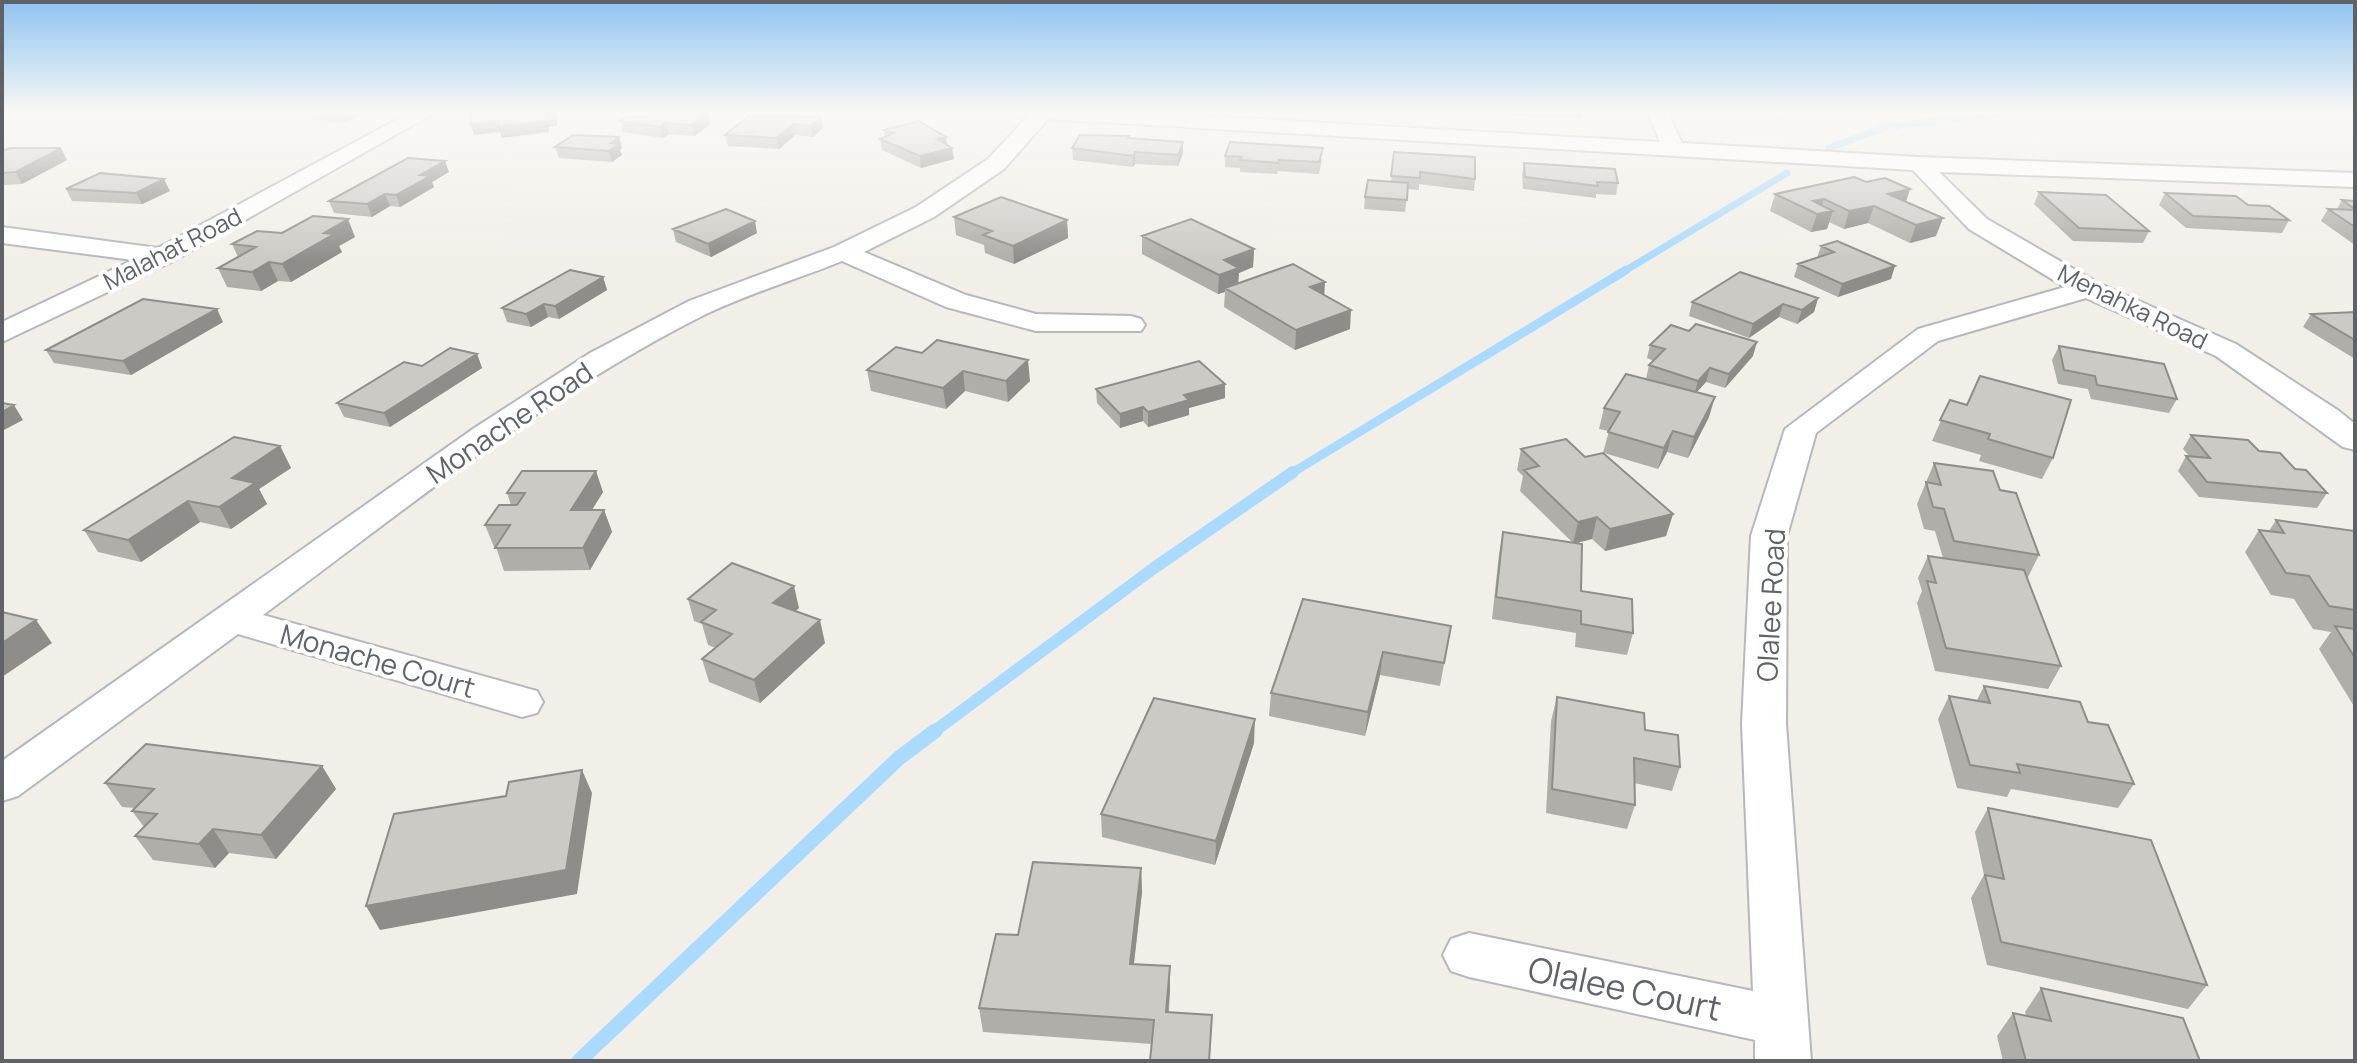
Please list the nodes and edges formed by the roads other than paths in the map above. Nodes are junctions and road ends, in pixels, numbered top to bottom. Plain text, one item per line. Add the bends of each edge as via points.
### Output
1 (333, 163) edge
2 (997, 163) edge
3 (1895, 163) edge
4 (1919, 164) junction
5 (2355, 180) edge
6 (2, 235) edge
7 (843, 252) junction
8 (162, 256) junction
9 (2088, 289) junction
10 (1131, 325) dead end
11 (2, 333) edge
12 (2355, 440) edge
13 (233, 619) junction
14 (522, 702) dead end
15 (2, 784) edge
16 (1469, 955) dead end
17 (1782, 1041) edge

1 - 8 street, Malahat Road
2 - 7 street, Monache Road via 925,212
3 - 4 street
4 - 5 street
4 - 9 street, Menahka Road via 1978,224
6 - 8 street
7 - 10 street via 956,301 1036,322
7 - 13 street, Monache Road via 699,307 601,359 484,436
8 - 11 street, Malahat Road
9 - 12 street, Menahka Road via 2226,350
9 - 17 street, Olalee Road via 1928,335 1801,429 1769,536 1764,724
13 - 14 street, Monache Court
13 - 15 street, Monache Road
16 - 17 street, Olalee Court

